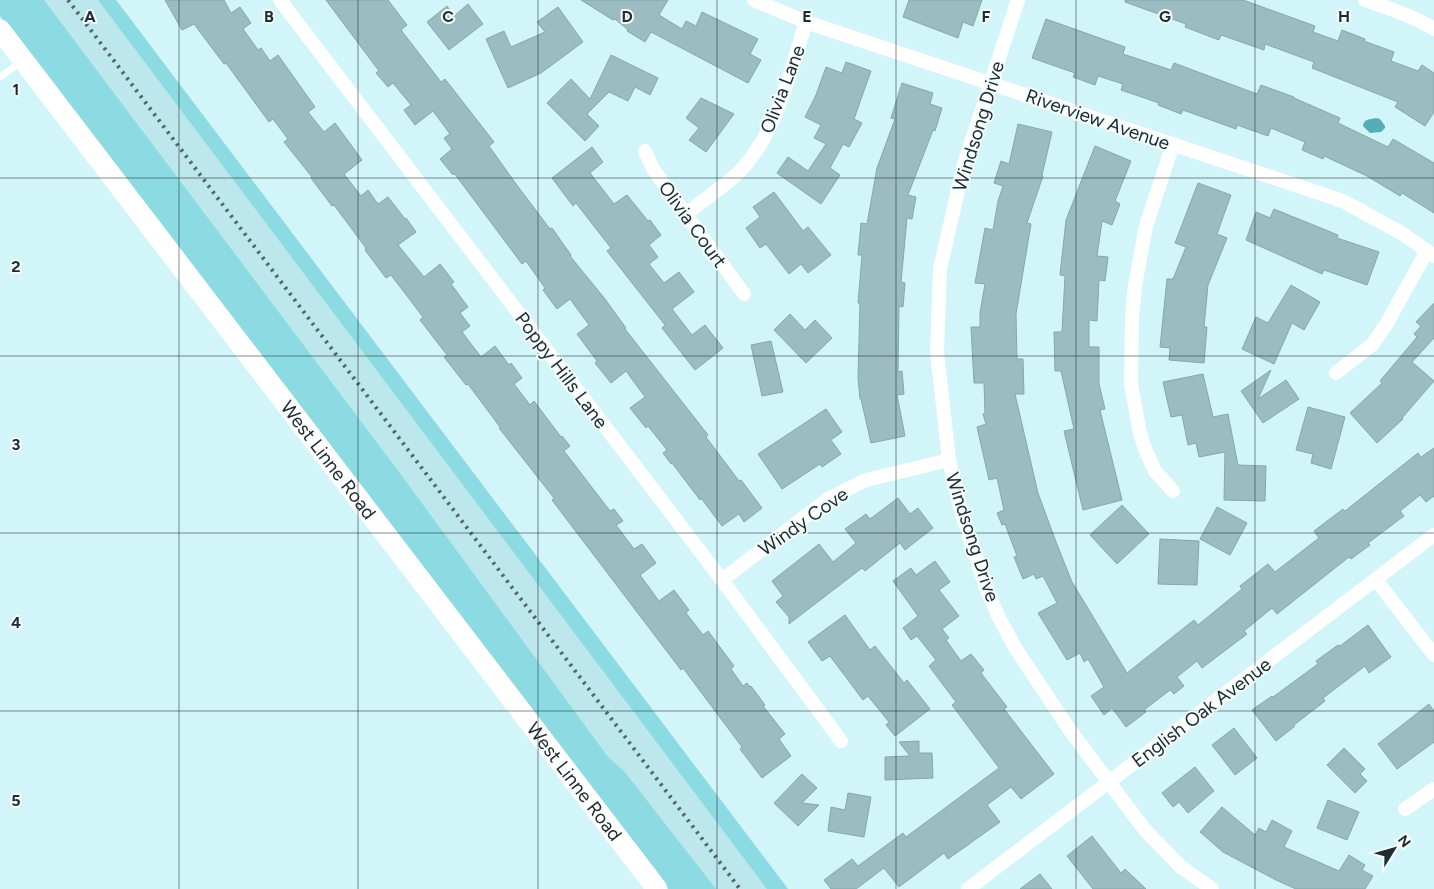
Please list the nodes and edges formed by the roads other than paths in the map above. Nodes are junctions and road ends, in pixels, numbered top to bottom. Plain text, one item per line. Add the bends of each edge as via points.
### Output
1 (280, 0) edge
2 (754, 0) edge
3 (1018, 0) edge
4 (1365, 0) edge
5 (806, 22) junction
6 (1434, 29) edge
7 (0, 30) edge
8 (23, 60) junction
9 (0, 77) edge
10 (990, 83) junction
11 (1174, 144) junction
12 (645, 151) dead end
13 (686, 214) junction
14 (1430, 253) edge
15 (744, 294) dead end
16 (1336, 373) dead end
17 (949, 460) junction
18 (1173, 491) dead end
19 (1434, 535) edge
20 (722, 580) junction
21 (1376, 580) junction
22 (1434, 656) edge
23 (840, 741) dead end
24 (1109, 783) junction
25 (1434, 789) edge
26 (1405, 809) dead end
27 (657, 889) edge
28 (968, 889) edge
29 (1212, 889) edge

1 - 20 street, Poppy Hills Lane
2 - 5 street, Riverview Avenue
3 - 10 street, Windsong Drive
4 - 6 street
5 - 10 street, Riverview Avenue
5 - 13 street, Olivia Lane via 774,118 760,146 740,171
7 - 8 main road, West Linne Road
8 - 9 lane
8 - 27 main road, West Linne Road
10 - 11 street, Riverview Avenue
10 - 17 street, Windsong Drive via 964,164 940,270 937,352
11 - 14 street, Riverview Avenue via 1343,201
11 - 18 street via 1146,226 1135,286 1131,345 1131,384 1140,433 1155,471
12 - 13 street, Olivia Court via 652,169
13 - 15 street, Olivia Court
14 - 16 street via 1373,344
17 - 20 street, Windy Cove via 866,480 828,500
17 - 24 street, Windsong Drive via 961,511 998,616 1069,729
19 - 21 street, English Oak Avenue
20 - 23 street, Poppy Hills Lane
21 - 22 street
21 - 24 street, English Oak Avenue
24 - 28 street, English Oak Avenue
24 - 29 street, Windsong Drive via 1145,830 1181,867
25 - 26 street

